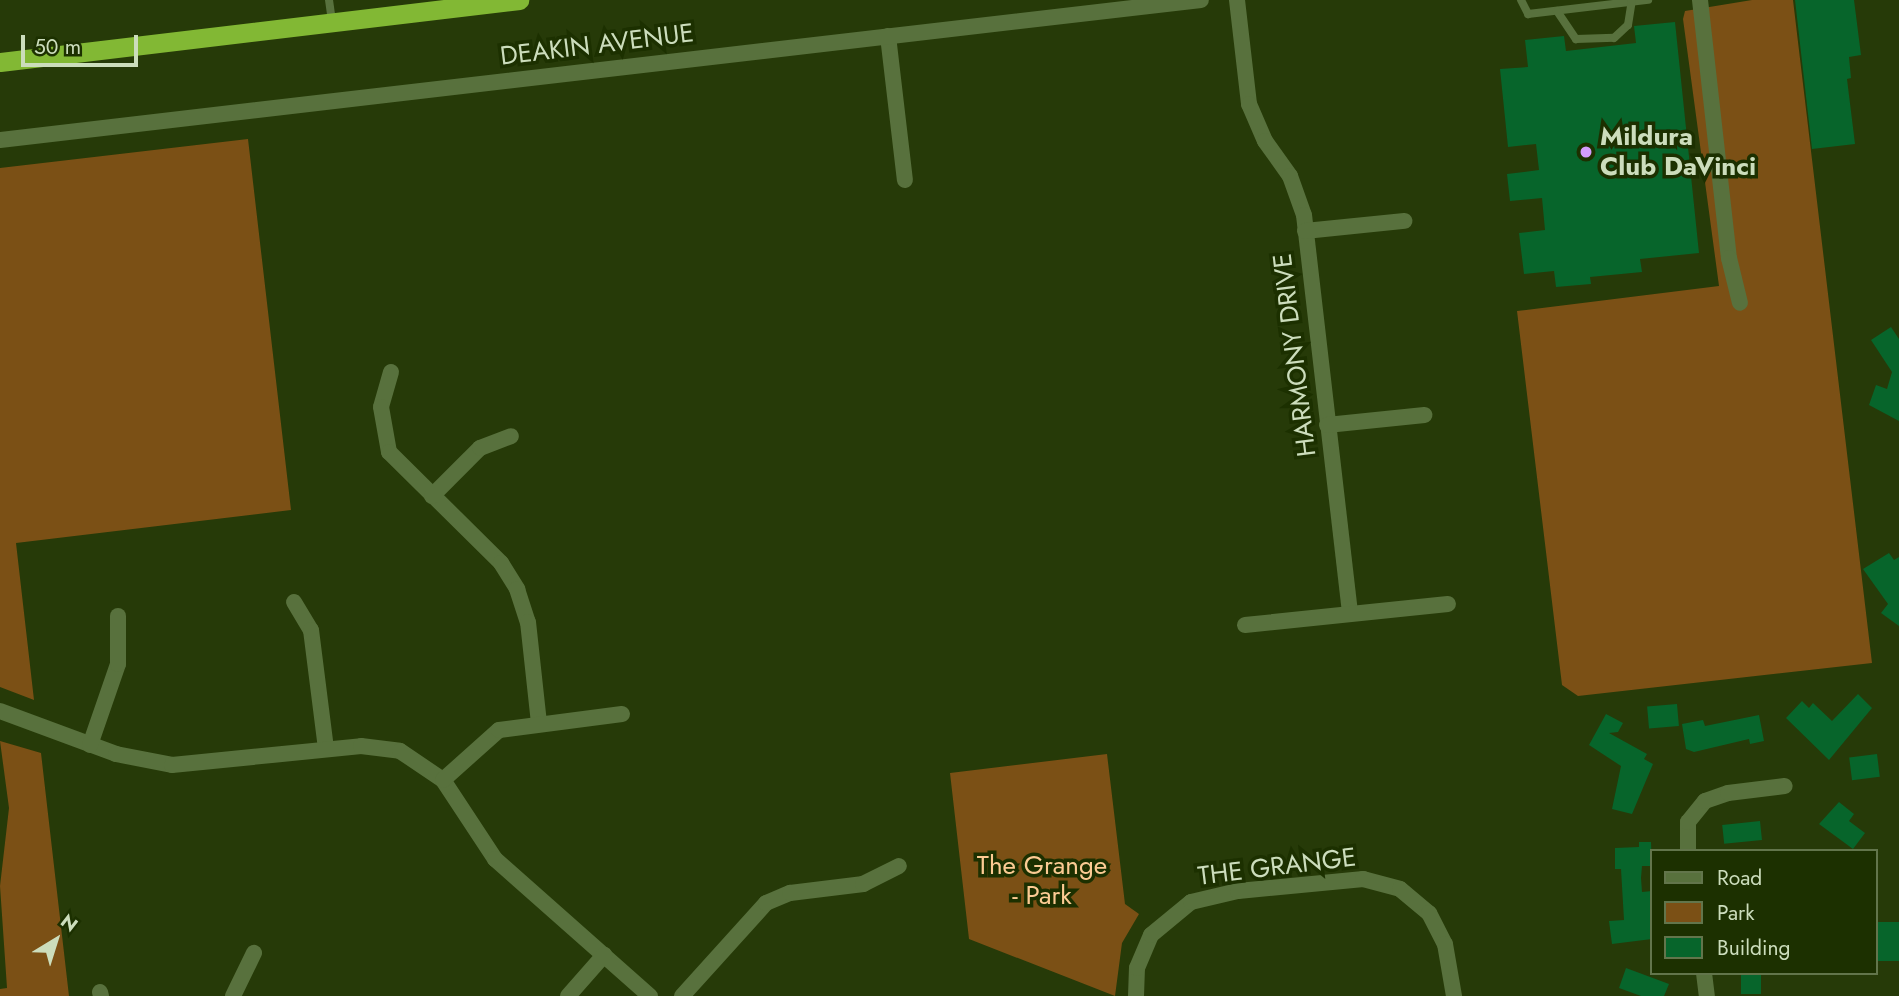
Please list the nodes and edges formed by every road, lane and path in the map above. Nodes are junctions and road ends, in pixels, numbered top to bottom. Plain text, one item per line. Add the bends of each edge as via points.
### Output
1 (329, 0) edge
2 (519, 0) edge
3 (1201, 0) edge
4 (1237, 0) edge
5 (1521, 0) edge
6 (1648, 0) edge
7 (1700, 0) edge
8 (1632, 1) edge
9 (1557, 11) junction
10 (332, 22) junction
11 (888, 36) junction
12 (0, 62) edge
13 (0, 140) edge
14 (905, 180) dead end
15 (1404, 221) dead end
16 (1306, 231) junction
17 (1740, 303) dead end
18 (391, 372) dead end
19 (1424, 415) dead end
20 (1327, 425) junction
21 (511, 436) dead end
22 (432, 496) junction
23 (295, 602) dead end
24 (1448, 604) dead end
25 (1350, 613) junction
26 (118, 616) dead end
27 (1245, 625) dead end
28 (0, 711) edge
29 (622, 714) dead end
30 (540, 723) junction
31 (90, 745) junction
32 (326, 749) junction
33 (443, 780) junction
34 (1785, 786) dead end
35 (1688, 849) edge
36 (899, 866) dead end
37 (254, 953) dead end
38 (604, 955) junction
39 (1704, 975) edge
40 (233, 996) edge
41 (568, 996) edge
42 (650, 996) edge
43 (682, 996) edge
44 (1136, 996) edge
45 (1454, 996) edge
46 (1707, 996) edge

1 - 10 lane
2 - 10 highway, DEAKIN AVENUE
3 - 11 street, DEAKIN AVENUE
4 - 16 street, HARMONY DRIVE via 1250,104 1299,197
5 - 9 lane via 1528,13
6 - 8 lane
7 - 17 street via 1729,258
8 - 9 lane
8 - 9 lane via 1628,25 1614,38 1576,39
10 - 12 highway, DEAKIN AVENUE
11 - 13 street, DEAKIN AVENUE
11 - 14 street
15 - 16 street
16 - 20 street, HARMONY DRIVE
18 - 22 street via 381,407 384,439 398,466
19 - 20 street
20 - 25 street, HARMONY DRIVE
21 - 22 street via 480,448
22 - 30 street via 501,563 517,589 528,622
23 - 32 street via 311,631
24 - 25 street
25 - 27 street
26 - 31 street via 118,664
28 - 31 street
29 - 30 street
30 - 33 street via 489,736
31 - 32 street via 172,765
32 - 33 street via 373,746 400,751
33 - 38 street via 495,859
34 - 35 street via 1728,793 1705,801 1688,822
36 - 43 street via 863,884 790,893 766,903
37 - 40 street
38 - 41 street
38 - 42 street
39 - 46 street
44 - 45 street, THE GRANGE via 1137,968 1151,935 1191,902 1238,891 1363,879 1399,889 1429,913 1446,944

